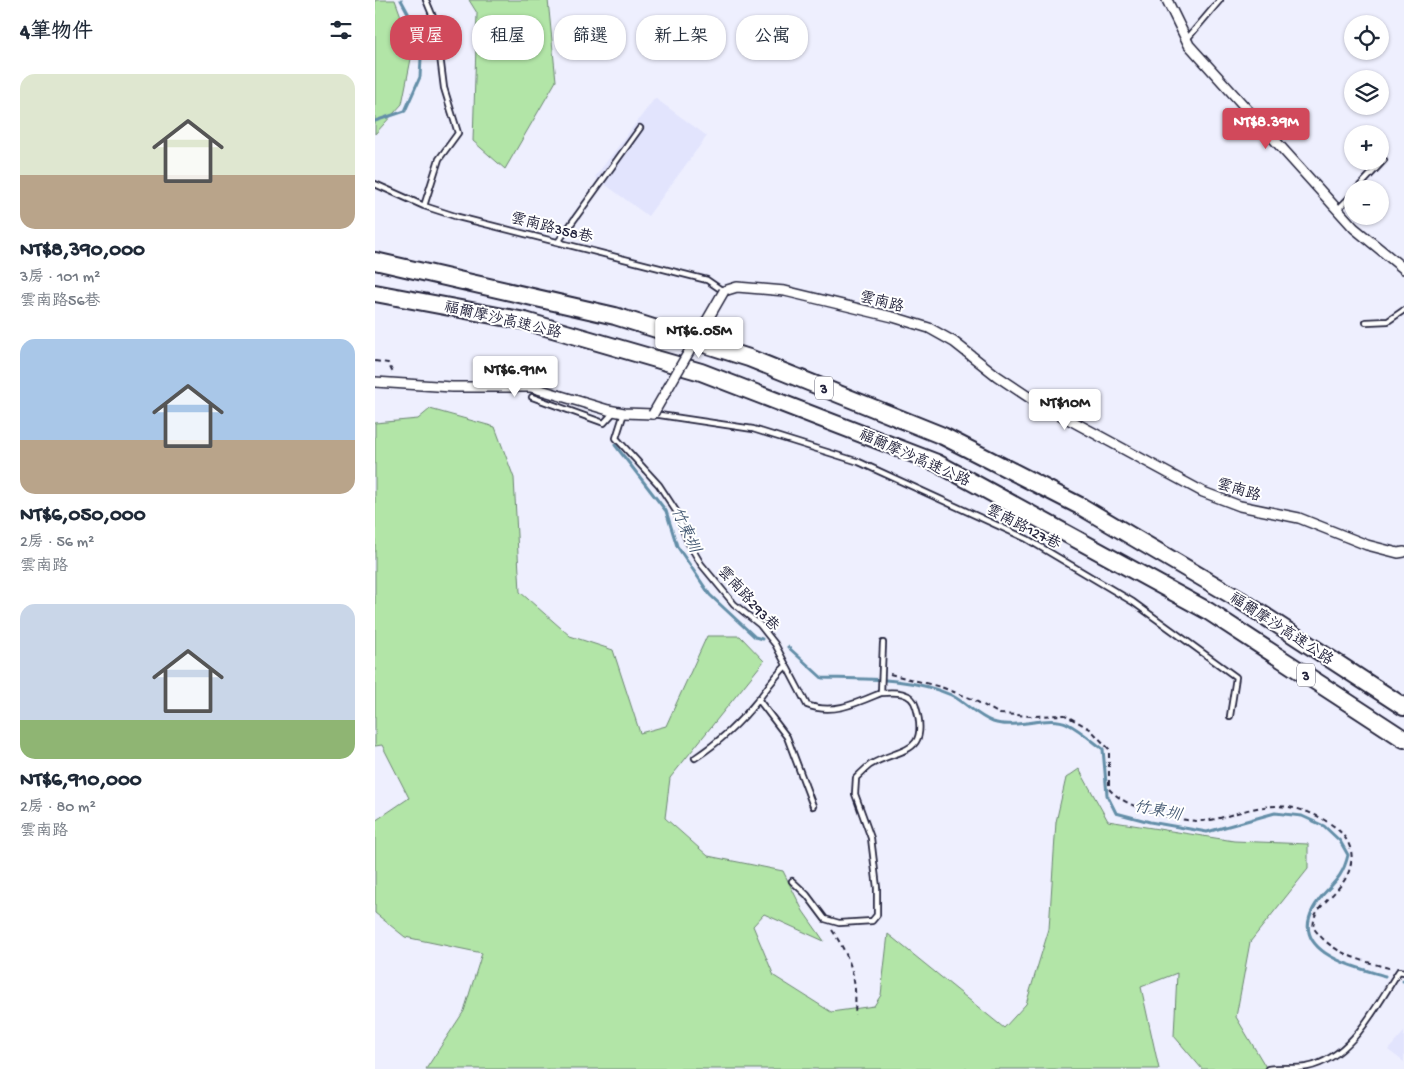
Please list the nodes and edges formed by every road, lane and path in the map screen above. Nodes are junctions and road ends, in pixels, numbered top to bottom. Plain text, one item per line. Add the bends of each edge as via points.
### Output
1 (426, 0) edge
2 (1167, 0) edge
3 (1221, 0) edge
4 (1187, 40) junction
5 (640, 128) dead end
6 (1375, 170) edge
7 (1365, 180) edge
8 (375, 184) edge
9 (1344, 203) edge
10 (424, 206) junction
11 (1337, 210) junction
12 (558, 242) junction
13 (375, 261) edge
14 (1404, 268) edge
15 (375, 292) edge
16 (724, 292) junction
17 (1404, 310) edge
18 (1366, 322) dead end
19 (375, 361) edge
20 (375, 382) edge
21 (394, 383) junction
22 (533, 397) dead end
23 (620, 412) junction
24 (653, 414) junction
25 (1404, 552) edge
26 (883, 643) dead end
27 (786, 666) junction
28 (883, 673) junction
29 (881, 693) junction
30 (759, 699) junction
31 (1404, 707) edge
32 (1230, 716) dead end
33 (1404, 739) edge
34 (695, 758) dead end
35 (813, 806) dead end
36 (792, 882) dead end
37 (825, 919) junction
38 (1401, 972) edge
39 (855, 1015) dead end
40 (1268, 1069) edge

1 - 10 lane via 435,24 444,88 458,133 439,159
2 - 4 street
3 - 4 lane
4 - 11 street
5 - 12 lane
6 - 7 lane
8 - 10 lane, 雲南路358巷
9 - 11 lane
10 - 12 lane, 雲南路358巷
11 - 14 street
12 - 16 lane, 雲南路358巷 via 707,280
13 - 31 highway, 福爾摩沙高速公路 / 3 via 615,316 749,358 943,436 1082,506 1240,600
15 - 33 highway, 福爾摩沙高速公路 / 3 via 525,321 701,372 937,463 1208,611
16 - 24 street, bridge
16 - 25 street, 雲南路 via 737,287 785,290 929,328 954,342 1033,400 1203,492 1241,506 1299,518 1367,545
17 - 18 lane via 1388,321
19 - 21 path via 388,363
20 - 21 street
21 - 23 street via 531,387
22 - 23 lane via 604,422
23 - 24 street
23 - 27 lane, 雲南路293巷 via 616,438 659,485 676,511 701,564 734,604 760,625
24 - 32 lane, 雲南路127巷 via 753,429 859,462 1027,539 1133,602 1236,677
26 - 28 lane
27 - 29 lane, 雲南路293巷 via 807,705 821,710
27 - 30 lane
28 - 29 lane
28 - 38 path via 941,687 1000,714 1065,715 1090,729 1109,749 1109,789 1119,800 1135,806 1177,818 1202,821 1265,806 1294,807 1323,818 1344,834 1351,849 1352,863 1347,876 1316,913 1313,927 1322,940 1349,957
29 - 37 lane via 907,695 915,701 920,731 917,744 871,765 856,778 855,794 871,838 877,915 872,921 858,923
30 - 34 lane via 722,740
30 - 35 lane via 787,737
36 - 37 lane via 807,895
37 - 39 path via 848,955 854,974
38 - 40 lane via 1354,1038 1325,1062 1307,1067

